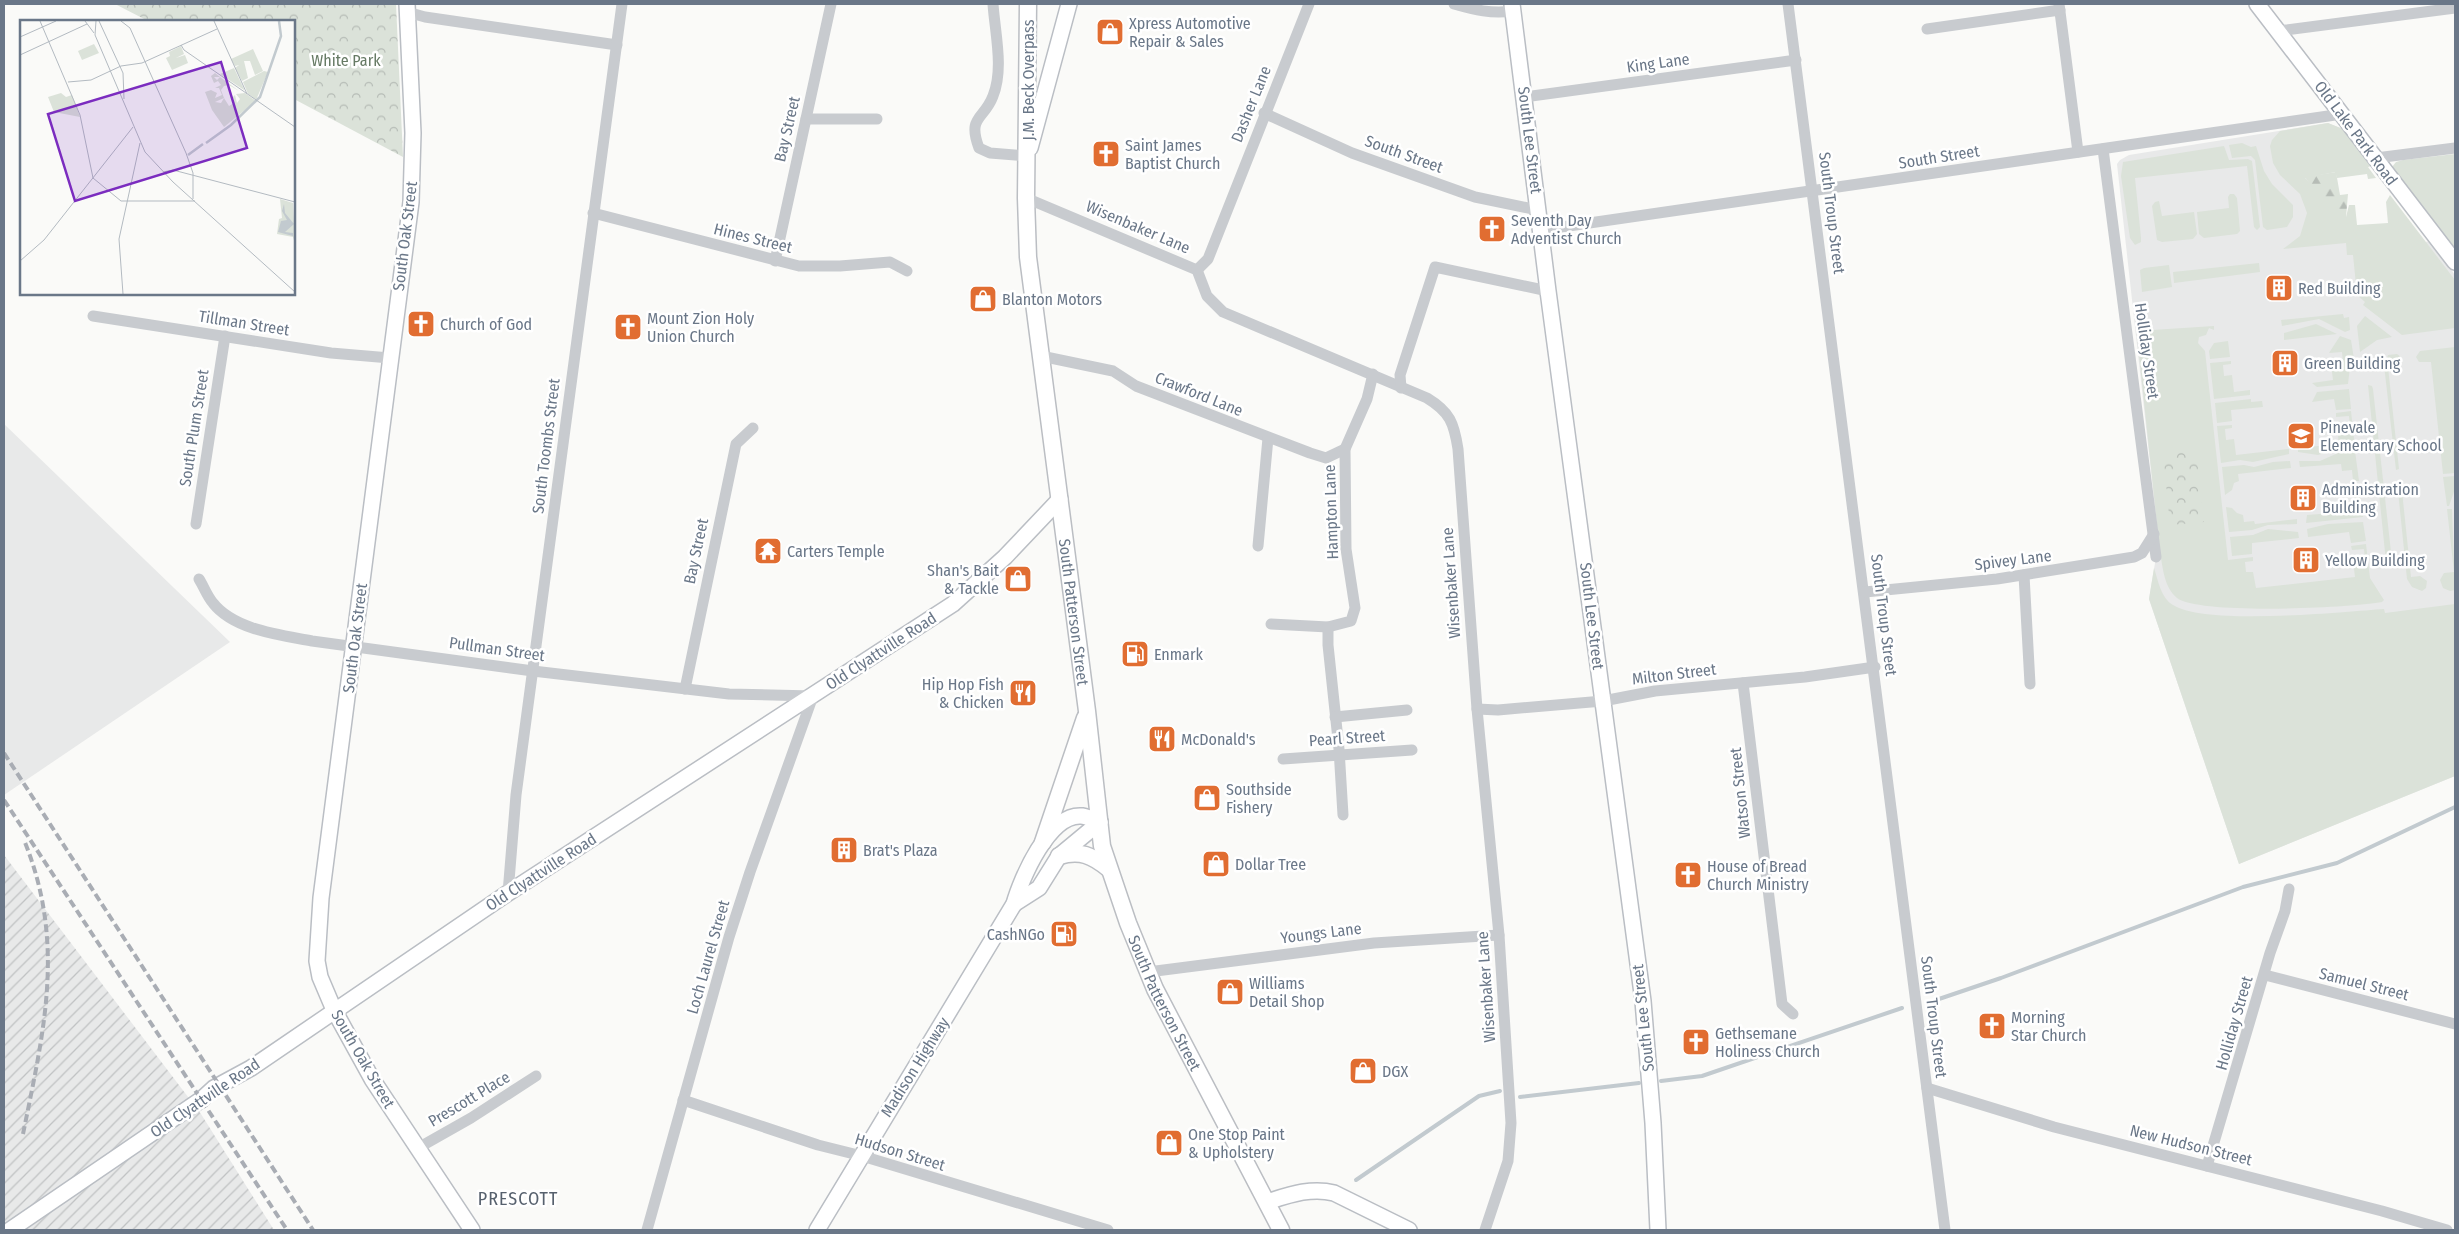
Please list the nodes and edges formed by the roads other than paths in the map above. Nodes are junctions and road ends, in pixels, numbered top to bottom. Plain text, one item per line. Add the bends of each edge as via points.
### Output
1 (622, 4) edge
2 (831, 4) edge
3 (993, 4) edge
4 (1028, 4) edge
5 (1069, 4) edge
6 (1309, 4) edge
7 (1454, 4) edge
8 (1788, 4) edge
9 (2257, 4) edge
10 (1512, 7) edge
11 (2059, 7) edge
12 (407, 8) edge
13 (2455, 8) edge
14 (1927, 29) dead end
15 (2278, 31) junction
16 (617, 44) junction
17 (1796, 60) junction
18 (1524, 97) junction
19 (1264, 113) junction
20 (2342, 114) junction
21 (806, 119) junction
22 (877, 119) dead end
23 (2455, 148) edge
24 (2104, 149) junction
25 (2078, 152) junction
26 (1027, 156) junction
27 (2376, 158) junction
28 (1813, 192) junction
29 (1026, 198) junction
30 (1538, 210) junction
31 (592, 213) junction
32 (1541, 230) junction
33 (775, 261) junction
34 (2455, 262) edge
35 (1197, 270) junction
36 (907, 271) dead end
37 (1548, 291) junction
38 (94, 316) dead end
39 (225, 336) junction
40 (1041, 356) junction
41 (390, 358) junction
42 (1372, 374) junction
43 (1402, 388) junction
44 (753, 428) dead end
45 (1268, 438) junction
46 (1345, 449) junction
47 (1060, 499) junction
48 (196, 524) dead end
49 (2154, 534) junction
50 (1258, 546) dead end
51 (2156, 557) dead end
52 (2024, 576) junction
53 (200, 579) dead end
54 (1865, 592) junction
55 (1271, 624) dead end
56 (1328, 628) junction
57 (354, 648) junction
58 (1875, 667) junction
59 (533, 671) junction
60 (1743, 683) junction
61 (2030, 684) dead end
62 (684, 689) junction
63 (813, 696) junction
64 (1603, 701) junction
65 (1477, 709) junction
66 (1408, 710) dead end
67 (1088, 711) junction
68 (1335, 716) junction
69 (1412, 750) dead end
70 (1338, 757) junction
71 (1283, 759) dead end
72 (1343, 815) dead end
73 (1100, 822) junction
74 (1043, 842) junction
75 (1059, 856) junction
76 (1109, 869) junction
77 (2289, 889) dead end
78 (508, 893) junction
79 (1014, 904) junction
80 (1499, 935) junction
81 (1148, 972) junction
82 (2265, 975) junction
83 (334, 1010) junction
84 (1793, 1014) dead end
85 (2455, 1024) edge
86 (536, 1076) dead end
87 (1927, 1088) junction
88 (683, 1100) junction
89 (418, 1148) junction
90 (862, 1156) junction
91 (2207, 1166) junction
92 (1267, 1202) junction
93 (10, 1230) edge
94 (472, 1230) edge
95 (647, 1230) edge
96 (816, 1230) edge
97 (1108, 1230) edge
98 (1281, 1230) edge
99 (1409, 1230) edge
100 (1485, 1230) edge
101 (1658, 1230) edge
102 (1945, 1230) edge
103 (2447, 1230) edge

1 - 16 street, South Toombs Street
2 - 21 street, Bay Street
3 - 26 street via 998,76 993,98 977,119 974,134 979,148 990,153
4 - 26 main road, J.M. Beck Overpass
5 - 26 street
6 - 19 street, Dasher Lane
7 - 10 street via 1494,14
8 - 17 street, South Troup Street
9 - 15 street, Old Lake Park Road
10 - 18 street, South Lee Street
11 - 14 street
11 - 25 street
12 - 16 street via 425,17
12 - 41 street, South Oak Street via 413,179
13 - 15 street
15 - 20 street, Old Lake Park Road
16 - 31 street, South Toombs Street
17 - 18 street, King Lane
17 - 28 street, South Troup Street
18 - 30 street, South Lee Street
19 - 30 street, South Street via 1352,153 1474,196
19 - 35 street, Dasher Lane via 1208,259
20 - 24 street, South Street
20 - 27 street, Old Lake Park Road
21 - 22 street
21 - 33 street, Bay Street
23 - 27 street
24 - 25 street, South Street
24 - 49 street, Holliday Street
25 - 28 street, South Street
26 - 29 main road, South Patterson Street
27 - 34 street, Old Lake Park Road
28 - 32 street, South Street
28 - 54 street, South Troup Street
29 - 35 street, Wisenbaker Lane
29 - 40 main road, South Patterson Street via 1028,257
30 - 32 street, South Lee Street
31 - 33 street, Hines Street
31 - 59 street, South Toombs Street
32 - 37 street, South Lee Street
33 - 36 street, Hines Street via 816,268 890,262
35 - 42 street, Wisenbaker Lane via 1207,296 1223,312
37 - 43 street via 1435,268 1400,375
37 - 64 street, South Lee Street
38 - 39 street, Tillman Street
39 - 41 street, Tillman Street via 331,353
39 - 48 street, South Plum Street
40 - 45 street, Crawford Lane via 1114,371 1136,386
40 - 47 main road, South Patterson Street
41 - 57 street, South Oak Street
42 - 43 street, Wisenbaker Lane
42 - 46 street, Hampton Lane via 1367,399
43 - 65 street, Wisenbaker Lane via 1437,404 1455,430
44 - 62 street, Bay Street via 736,444
45 - 46 street, Crawford Lane via 1326,458
45 - 50 street
46 - 56 street, Hampton Lane via 1346,549 1355,608 1351,621
47 - 63 street, Old Clyattville Road via 1006,557 953,604
47 - 67 main road, South Patterson Street
49 - 51 street, Holliday Street
49 - 52 street, Spivey Lane via 2142,553 2134,557
52 - 54 street, Spivey Lane
52 - 61 street
53 - 57 street, Pullman Street via 213,603 239,622 282,635
54 - 58 street, South Troup Street
55 - 56 street
56 - 68 street
57 - 59 street, Pullman Street
57 - 83 street, South Oak Street via 317,961
58 - 60 street, Milton Street
58 - 87 street, South Troup Street
59 - 62 street, Pullman Street
59 - 78 street, South Toombs Street via 516,795
60 - 64 street, Milton Street via 1655,691
60 - 84 street, Watson Street via 1782,1004
62 - 63 street, Pullman Street via 729,694
63 - 78 street, Old Clyattville Road
63 - 88 street, Loch Laurel Street via 750,872
64 - 65 street, Milton Street
64 - 101 street, South Lee Street via 1648,1048
65 - 80 street, Wisenbaker Lane
66 - 68 street
67 - 73 main road, South Patterson Street
67 - 74 main road
68 - 70 street
69 - 70 street, Pearl Street
70 - 71 street, Pearl Street
70 - 72 street
73 - 74 street, Madison Highway via 1081,816 1066,820
73 - 75 street, Madison Highway
73 - 76 main road, South Patterson Street via 1102,846
74 - 79 street, Madison Highway via 1021,880
75 - 76 main road via 1074,852 1099,860
75 - 79 street, Madison Highway via 1040,888
76 - 81 main road, South Patterson Street
77 - 82 street, Holliday Street
78 - 83 street, Old Clyattville Road
79 - 90 street, Madison Highway
80 - 81 street, Youngs Lane via 1374,943
80 - 100 street, Wisenbaker Lane via 1511,1123 1508,1161
81 - 92 main road, South Patterson Street via 1170,1022
82 - 85 street, Samuel Street
82 - 91 street, Holliday Street
83 - 89 street, South Oak Street via 372,1078
83 - 93 street, Old Clyattville Road via 251,1068 214,1088
86 - 89 street, Prescott Place
87 - 91 street, New Hudson Street via 2054,1127
87 - 102 street, South Troup Street
88 - 90 street, Hudson Street via 808,1142
88 - 95 street, Loch Laurel Street
89 - 94 street, South Oak Street
90 - 96 street, Madison Highway
90 - 97 street, Hudson Street
91 - 103 street, New Hudson Street
92 - 98 main road, South Patterson Street
92 - 99 street via 1294,1193 1322,1190

